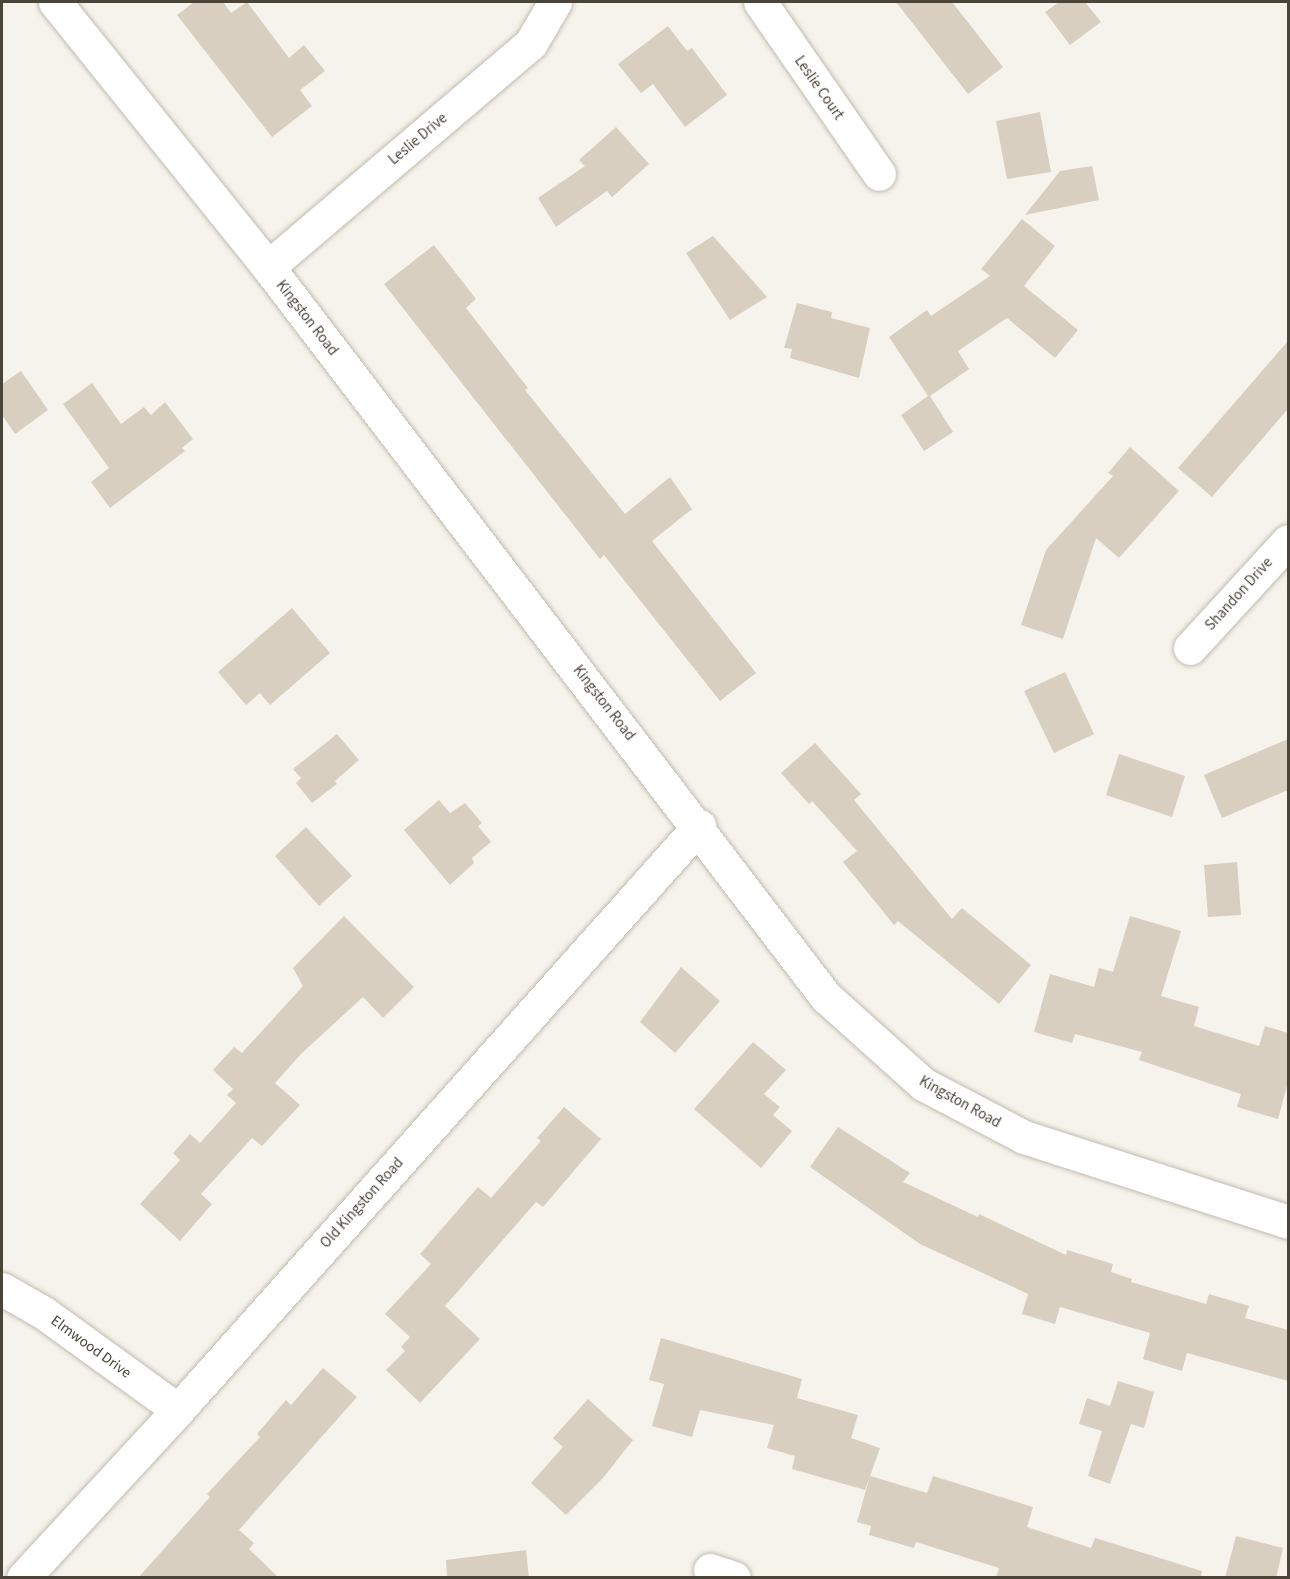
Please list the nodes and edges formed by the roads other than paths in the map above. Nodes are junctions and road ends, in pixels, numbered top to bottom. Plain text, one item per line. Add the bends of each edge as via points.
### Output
1 (55, 2) edge
2 (555, 2) edge
3 (760, 2) edge
4 (879, 174) dead end
5 (268, 267) junction
6 (1288, 541) edge
7 (1190, 648) dead end
8 (699, 826) junction
9 (1288, 1222) edge
10 (2, 1289) edge
11 (178, 1410) junction
12 (22, 1578) edge

1 - 5 street, Kingston Road
2 - 5 street, Leslie Drive via 531,43
3 - 4 street, Leslie Court
5 - 8 street, Kingston Road
6 - 7 street, Shandon Drive
8 - 9 street, Kingston Road via 826,997 923,1084 1024,1137
8 - 11 street, Old Kingston Road
10 - 11 street, Elmwood Drive via 44,1313
11 - 12 street, Old Kingston Road

